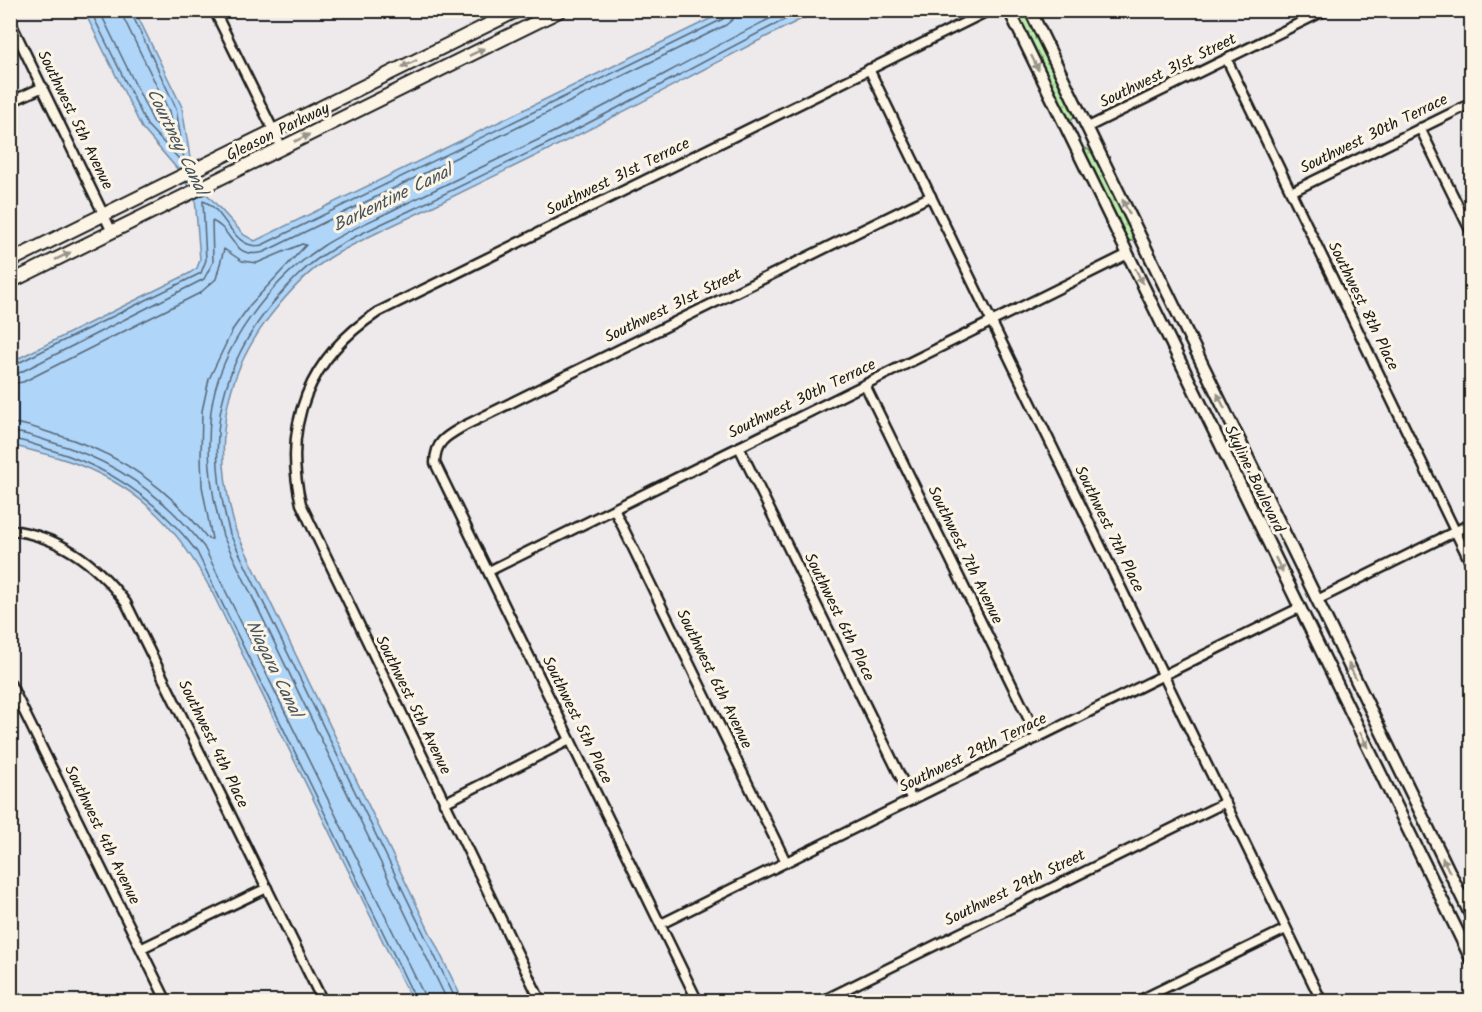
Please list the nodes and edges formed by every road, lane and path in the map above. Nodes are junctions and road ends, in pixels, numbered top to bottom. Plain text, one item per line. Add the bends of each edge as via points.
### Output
1 (214, 10) edge
2 (518, 10) edge
3 (561, 10) edge
4 (990, 10) edge
5 (1009, 10) edge
6 (1030, 10) edge
7 (1326, 10) edge
8 (10, 21) edge
9 (1227, 60) junction
10 (869, 69) junction
11 (43, 87) junction
12 (10, 102) edge
13 (1472, 103) edge
14 (1088, 127) junction
15 (1420, 128) junction
16 (273, 131) junction
17 (1071, 136) junction
18 (282, 148) junction
19 (1291, 192) junction
20 (931, 196) junction
21 (104, 215) junction
22 (112, 232) junction
23 (1472, 234) edge
24 (1146, 246) junction
25 (1128, 254) junction
26 (10, 261) edge
27 (10, 282) edge
28 (992, 322) junction
29 (865, 385) junction
30 (300, 413) joint
31 (739, 447) junction
32 (435, 450) joint
33 (614, 509) junction
34 (1472, 523) edge
35 (10, 530) edge
36 (1455, 531) junction
37 (1472, 566) edge
38 (489, 571) junction
39 (1317, 600) junction
40 (1299, 608) junction
41 (1164, 676) junction
42 (10, 683) edge
43 (1038, 738) junction
44 (570, 740) junction
45 (912, 800) junction
46 (444, 803) junction
47 (1224, 803) junction
48 (786, 862) junction
49 (267, 888) junction
50 (1472, 918) edge
51 (661, 924) junction
52 (1286, 929) junction
53 (142, 948) junction
54 (1472, 961) edge
55 (167, 1002) edge
56 (323, 1002) edge
57 (541, 1002) edge
58 (698, 1002) edge
59 (820, 1002) edge
60 (1136, 1002) edge
61 (1322, 1002) edge

1 - 16 street
2 -> 16 main road, Gleason Parkway
18 -> 3 main road, Gleason Parkway
4 - 10 street, Southwest 31st Terrace
5 -> 17 street, Skyline Boulevard
6 - 14 street, Skyline Boulevard
7 - 9 street, Southwest 31st Street
8 - 11 street, Southwest 5th Avenue
9 - 14 street, Southwest 31st Street
9 - 19 street, Southwest 8th Place
10 - 20 street, Southwest 7th Place
10 - 30 street, Southwest 31st Terrace via 378,312 353,329 332,351 310,385
11 - 12 street
11 - 21 street, Southwest 5th Avenue
13 - 15 street, Southwest 30th Terrace
14 - 17 street
24 -> 14 street, Skyline Boulevard
15 - 19 street, Southwest 30th Terrace
15 - 23 street
16 - 18 street
16 - 21 main road, Gleason Parkway
17 - 25 street, Skyline Boulevard
18 - 22 main road, Gleason Parkway
19 - 36 street, Southwest 8th Place
20 - 28 street, Southwest 7th Place
20 - 32 street, Southwest 31st Street via 464,426 441,440
21 - 22 street, Southwest 5th Avenue
21 - 26 main road, Gleason Parkway
27 -> 22 main road, Gleason Parkway
24 - 25 street
39 -> 24 street, Skyline Boulevard
25 - 28 street, Southwest 30th Terrace
25 -> 40 street, Skyline Boulevard
28 - 29 street, Southwest 30th Terrace
28 - 41 street, Southwest 7th Place
29 - 31 street, Southwest 30th Terrace
29 - 43 street, Southwest 7th Avenue
30 - 46 street, Southwest 5th Avenue via 294,464 301,504
31 - 33 street, Southwest 30th Terrace
31 - 45 street, Southwest 6th Place
32 - 38 street, Southwest 5th Place via 435,463
33 - 38 street, Southwest 30th Terrace
33 - 48 street, Southwest 6th Avenue
34 - 36 street
35 - 49 street, Southwest 4th Place via 37,535 73,551 91,563 126,603
36 - 37 street, Southwest 8th Place
36 - 39 street
38 - 44 street, Southwest 5th Place
39 - 40 street
50 -> 39 street, Skyline Boulevard
40 - 41 street, Southwest 29th Terrace
40 -> 54 street, Skyline Boulevard
41 - 43 street, Southwest 29th Terrace
41 - 47 street, Southwest 7th Place
42 - 53 street, Southwest 4th Avenue
43 - 45 street, Southwest 29th Terrace
44 - 46 street
44 - 51 street, Southwest 5th Place
45 - 48 street, Southwest 29th Terrace
46 - 57 street, Southwest 5th Avenue
47 - 52 street, Southwest 7th Place
47 - 59 street, Southwest 29th Street
48 - 51 street, Southwest 29th Terrace
49 - 53 street
49 - 56 street, Southwest 4th Place
51 - 58 street, Southwest 5th Place
52 - 60 street
52 - 61 street, Southwest 7th Place
53 - 55 street, Southwest 4th Avenue

